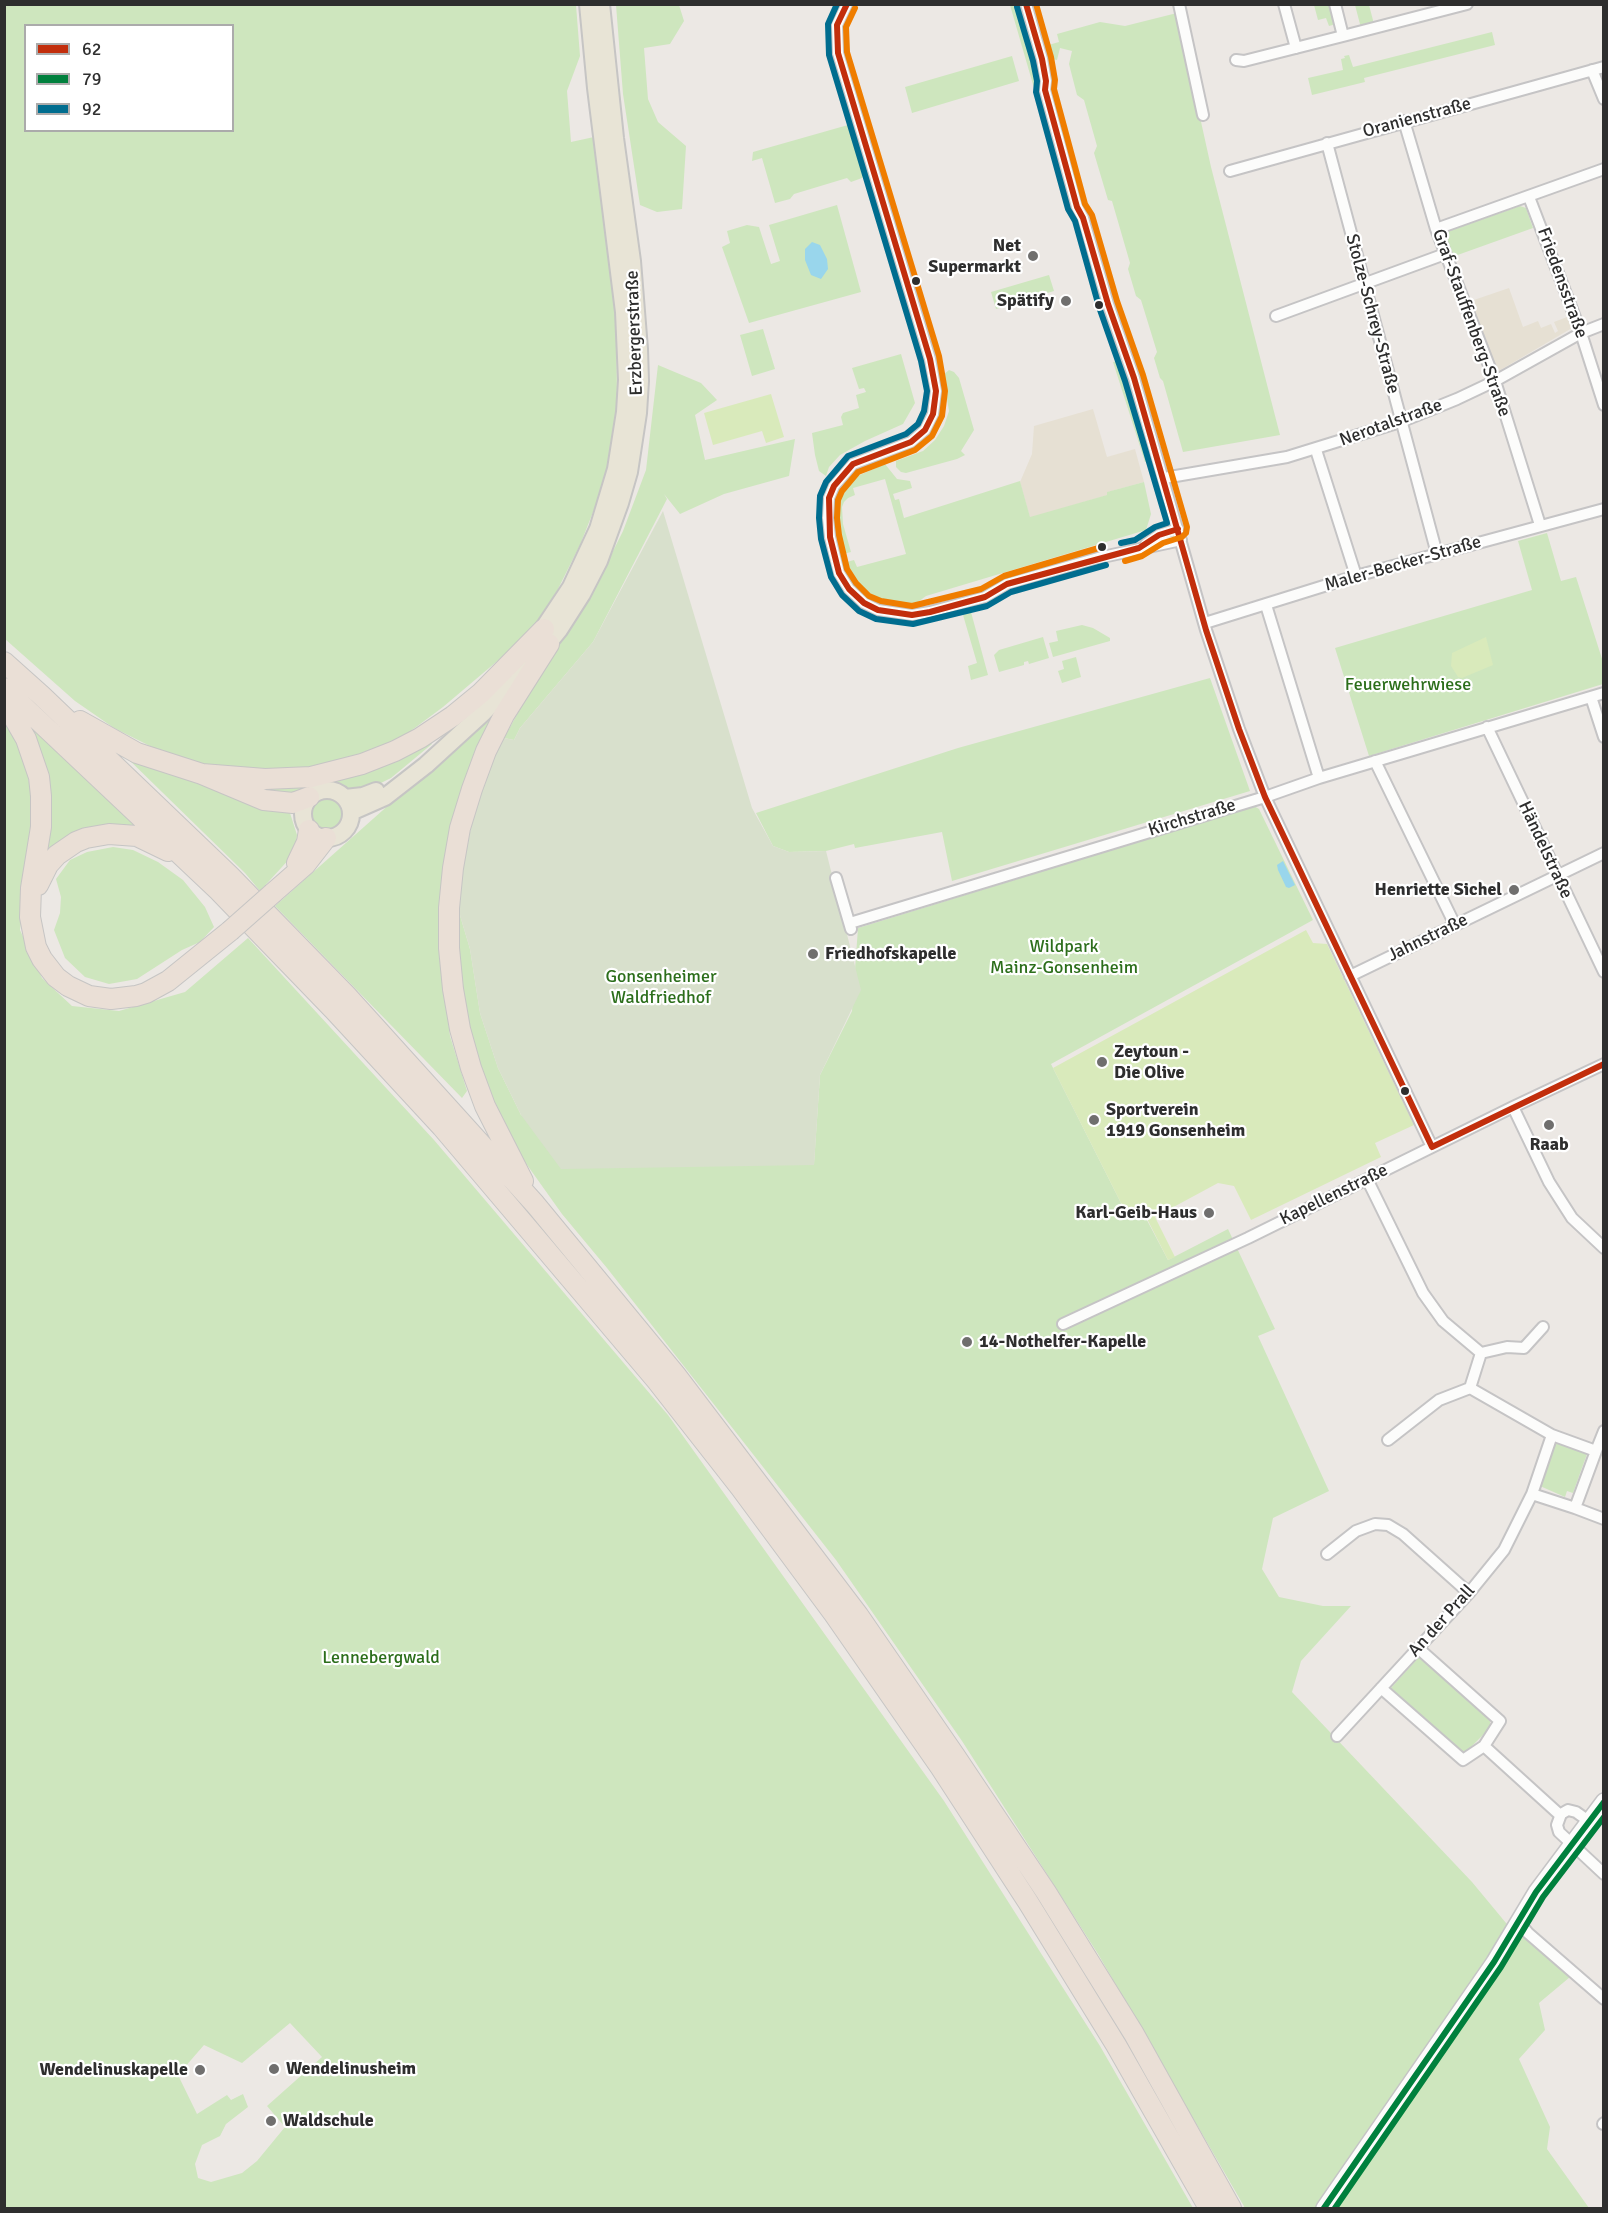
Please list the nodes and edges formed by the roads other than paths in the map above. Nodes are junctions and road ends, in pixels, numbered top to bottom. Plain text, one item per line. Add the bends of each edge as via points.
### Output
1 (588, 4) edge
2 (601, 4) edge
3 (847, 4) edge
4 (1026, 4) edge
5 (1179, 4) edge
6 (1284, 4) edge
7 (1335, 4) edge
8 (1467, 4) edge
9 (1343, 36) junction
10 (1296, 48) junction
11 (1236, 60) dead end
12 (1598, 69) edge
13 (1604, 99) edge
14 (1203, 115) dead end
15 (1404, 122) junction
16 (1328, 143) junction
17 (1604, 169) edge
18 (1230, 171) dead end
19 (1529, 196) junction
20 (1436, 229) junction
21 (1445, 254) junction
22 (1365, 284) junction
23 (1276, 315) dead end
24 (1604, 324) edge
25 (1581, 333) junction
26 (1494, 381) junction
27 (1604, 405) edge
28 (1400, 422) junction
29 (1316, 450) junction
30 (1164, 478) junction
31 (1604, 509) edge
32 (1540, 525) junction
33 (1179, 535) junction
34 (1437, 554) junction
35 (1356, 576) junction
36 (1266, 604) junction
37 (1205, 623) junction
38 (546, 636) junction
39 (4, 662) edge
40 (4, 687) edge
41 (1604, 693) edge
42 (42, 696) junction
43 (1591, 697) junction
44 (4, 701) edge
45 (1487, 728) junction
46 (1604, 736) edge
47 (1375, 761) junction
48 (202, 774) junction
49 (1319, 778) junction
50 (1265, 796) junction
51 (309, 797) junction
52 (348, 805) junction
53 (318, 834) junction
54 (1604, 853) edge
55 (188, 861) junction
56 (1557, 876) junction
57 (836, 878) dead end
58 (30, 917) junction
59 (1455, 925) junction
60 (1604, 972) edge
61 (1350, 976) junction
62 (1604, 1064) edge
63 (1513, 1107) junction
64 (1432, 1147) junction
65 (1367, 1179) junction
66 (535, 1204) junction
67 (1604, 1248) edge
68 (1063, 1324) dead end
69 (1543, 1327) dead end
70 (1481, 1353) junction
71 (1470, 1388) junction
72 (1604, 1431) edge
73 (1552, 1435) junction
74 (1388, 1440) dead end
75 (1596, 1451) junction
76 (1532, 1494) junction
77 (1575, 1508) junction
78 (1604, 1519) edge
79 (1327, 1554) dead end
80 (1469, 1593) junction
81 (1418, 1648) junction
82 (1381, 1688) junction
83 (1337, 1737) dead end
84 (1484, 1746) junction
85 (1604, 1801) edge
86 (1560, 1815) junction
87 (1590, 1822) junction
88 (1574, 1844) junction
89 (1604, 1874) edge
90 (1518, 1921) junction
91 (1604, 1999) edge
92 (1209, 2208) edge
93 (1231, 2208) edge
94 (1324, 2208) edge

1 - 38 main road, Erzbergerstraße via 624,312 625,412 616,469 598,529
2 - 38 main road, Erzbergerstraße via 637,310 638,413 629,472 610,534 582,594
3 - 33 street via 837,25 838,52 930,359 936,391 926,430 911,442 853,464 834,486 829,498 830,537 839,573 849,589 878,610 912,615 985,597 1007,584 1139,548 1159,536
4 - 30 street via 1077,207
5 - 14 street
6 - 10 street
7 - 9 street
8 - 9 street
9 - 10 street
10 - 11 street
12 - 13 street
12 - 15 street, Oranienstraße
15 - 16 street, Oranienstraße
15 - 20 street, Graf-Stauffenberg-Straße
16 - 18 street, Oranienstraße
16 - 22 street, Stolze-Schrey-Straße
17 - 19 street
19 - 20 street
19 - 25 street, Friedensstraße
20 - 21 street, Graf-Stauffenberg-Straße
21 - 22 street
21 - 26 street, Graf-Stauffenberg-Straße
22 - 23 street
22 - 28 street, Stolze-Schrey-Straße
24 - 25 street, Nerotalstraße
25 - 26 street, Nerotalstraße
25 - 27 street, Friedensstraße
26 - 28 street, Nerotalstraße
26 - 32 street, Graf-Stauffenberg-Straße
28 - 29 street, Nerotalstraße
28 - 34 street, Stolze-Schrey-Straße
29 - 30 street, Nerotalstraße
29 - 35 street
30 - 33 street
31 - 32 street, Maler-Becker-Straße
32 - 34 street, Maler-Becker-Straße
33 - 37 street
34 - 35 street, Maler-Becker-Straße
35 - 36 street, Maler-Becker-Straße
36 - 37 street, Maler-Becker-Straße
36 - 49 street
37 - 50 street
38 - 48 highway via 453,716 395,751 311,777 265,780
38 - 52 main road via 484,712 426,765 385,797
38 - 66 highway via 486,751 472,789 453,868 449,908 453,989 471,1068 485,1106
39 - 42 highway
40 - 55 highway
41 - 43 street, Kirchstraße
42 - 48 highway via 119,744
42 - 66 highway via 230,876 338,987
43 - 45 street, Kirchstraße
43 - 46 street
44 - 58 highway via 34,757 42,796
45 - 47 street, Kirchstraße
45 - 56 street, Händelstraße
47 - 49 street, Kirchstraße
47 - 59 street
48 - 51 highway via 274,802 293,803
49 - 50 street, Kirchstraße
50 - 57 street, Kirchstraße via 850,926
50 - 61 street
51 - 52 main road via 331,790
51 - 53 main road via 303,817
52 - 53 main road via 346,827 341,833
53 - 58 highway, bridge via 305,865 185,968 156,989 136,996 89,996 68,986 42,959
54 - 56 street, Jahnstraße
55 - 58 highway via 137,836 109,834 86,838 64,849 48,865 36,889
55 - 92 highway via 442,1127 657,1381 740,1487 834,1614 1028,1902
56 - 59 street, Jahnstraße
56 - 60 street, Händelstraße
59 - 61 street, Jahnstraße
61 - 64 street
62 - 63 street, Kapellenstraße
63 - 64 street, Kapellenstraße
63 - 67 street via 1549,1182 1572,1218
64 - 65 street, Kapellenstraße
65 - 68 street, Kapellenstraße
65 - 70 street via 1422,1293 1443,1321
66 - 93 highway via 675,1374 858,1615 1046,1892 1134,2034
69 - 70 street via 1524,1348
70 - 71 street
71 - 73 street
71 - 74 street via 1439,1400
72 - 75 street
73 - 75 street
73 - 76 street, An der Prall
75 - 77 street
76 - 77 street
76 - 80 street, An der Prall via 1504,1550
77 - 78 street
79 - 80 street via 1356,1531 1375,1524 1388,1525
80 - 81 street, An der Prall
81 - 82 street, An der Prall
81 - 84 street via 1500,1721
82 - 83 street, An der Prall
82 - 84 street via 1463,1760
84 - 86 street
85 - 87 main road
86 - 87 street via 1572,1810
86 - 88 street via 1557,1829
87 - 88 main road
88 - 89 street
88 - 90 main road
90 - 91 street
90 - 94 main road via 1494,1962

